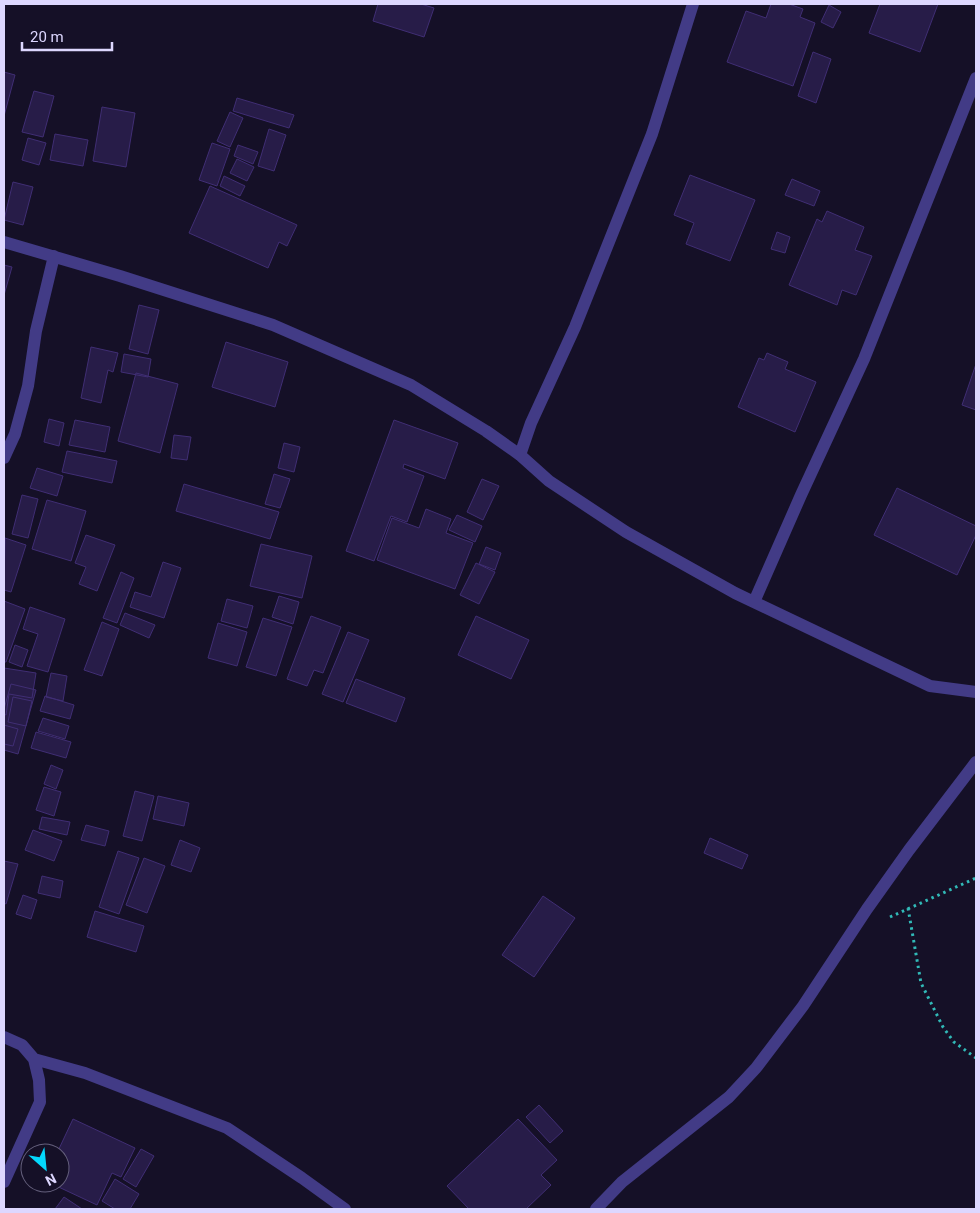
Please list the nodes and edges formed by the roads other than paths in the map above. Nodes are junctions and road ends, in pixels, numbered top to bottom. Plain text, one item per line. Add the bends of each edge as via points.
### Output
1 (693, 4) edge
2 (976, 78) edge
3 (4, 242) edge
4 (54, 256) junction
5 (520, 455) junction
6 (4, 458) edge
7 (754, 602) junction
8 (976, 692) edge
9 (976, 762) edge
10 (4, 1037) edge
11 (34, 1059) junction
12 (4, 1182) edge
13 (344, 1209) edge
14 (596, 1209) edge

1 - 5 street via 652,134
2 - 7 street via 864,359
3 - 4 street
4 - 5 street via 273,325 411,385
4 - 6 street via 36,331 28,386 15,434
5 - 7 street via 549,481 626,532
7 - 8 street via 930,686
9 - 14 street via 909,850 803,1006 756,1068 729,1097 622,1182
10 - 11 street via 22,1045
11 - 12 street via 40,1102
11 - 13 street via 85,1073 227,1128

